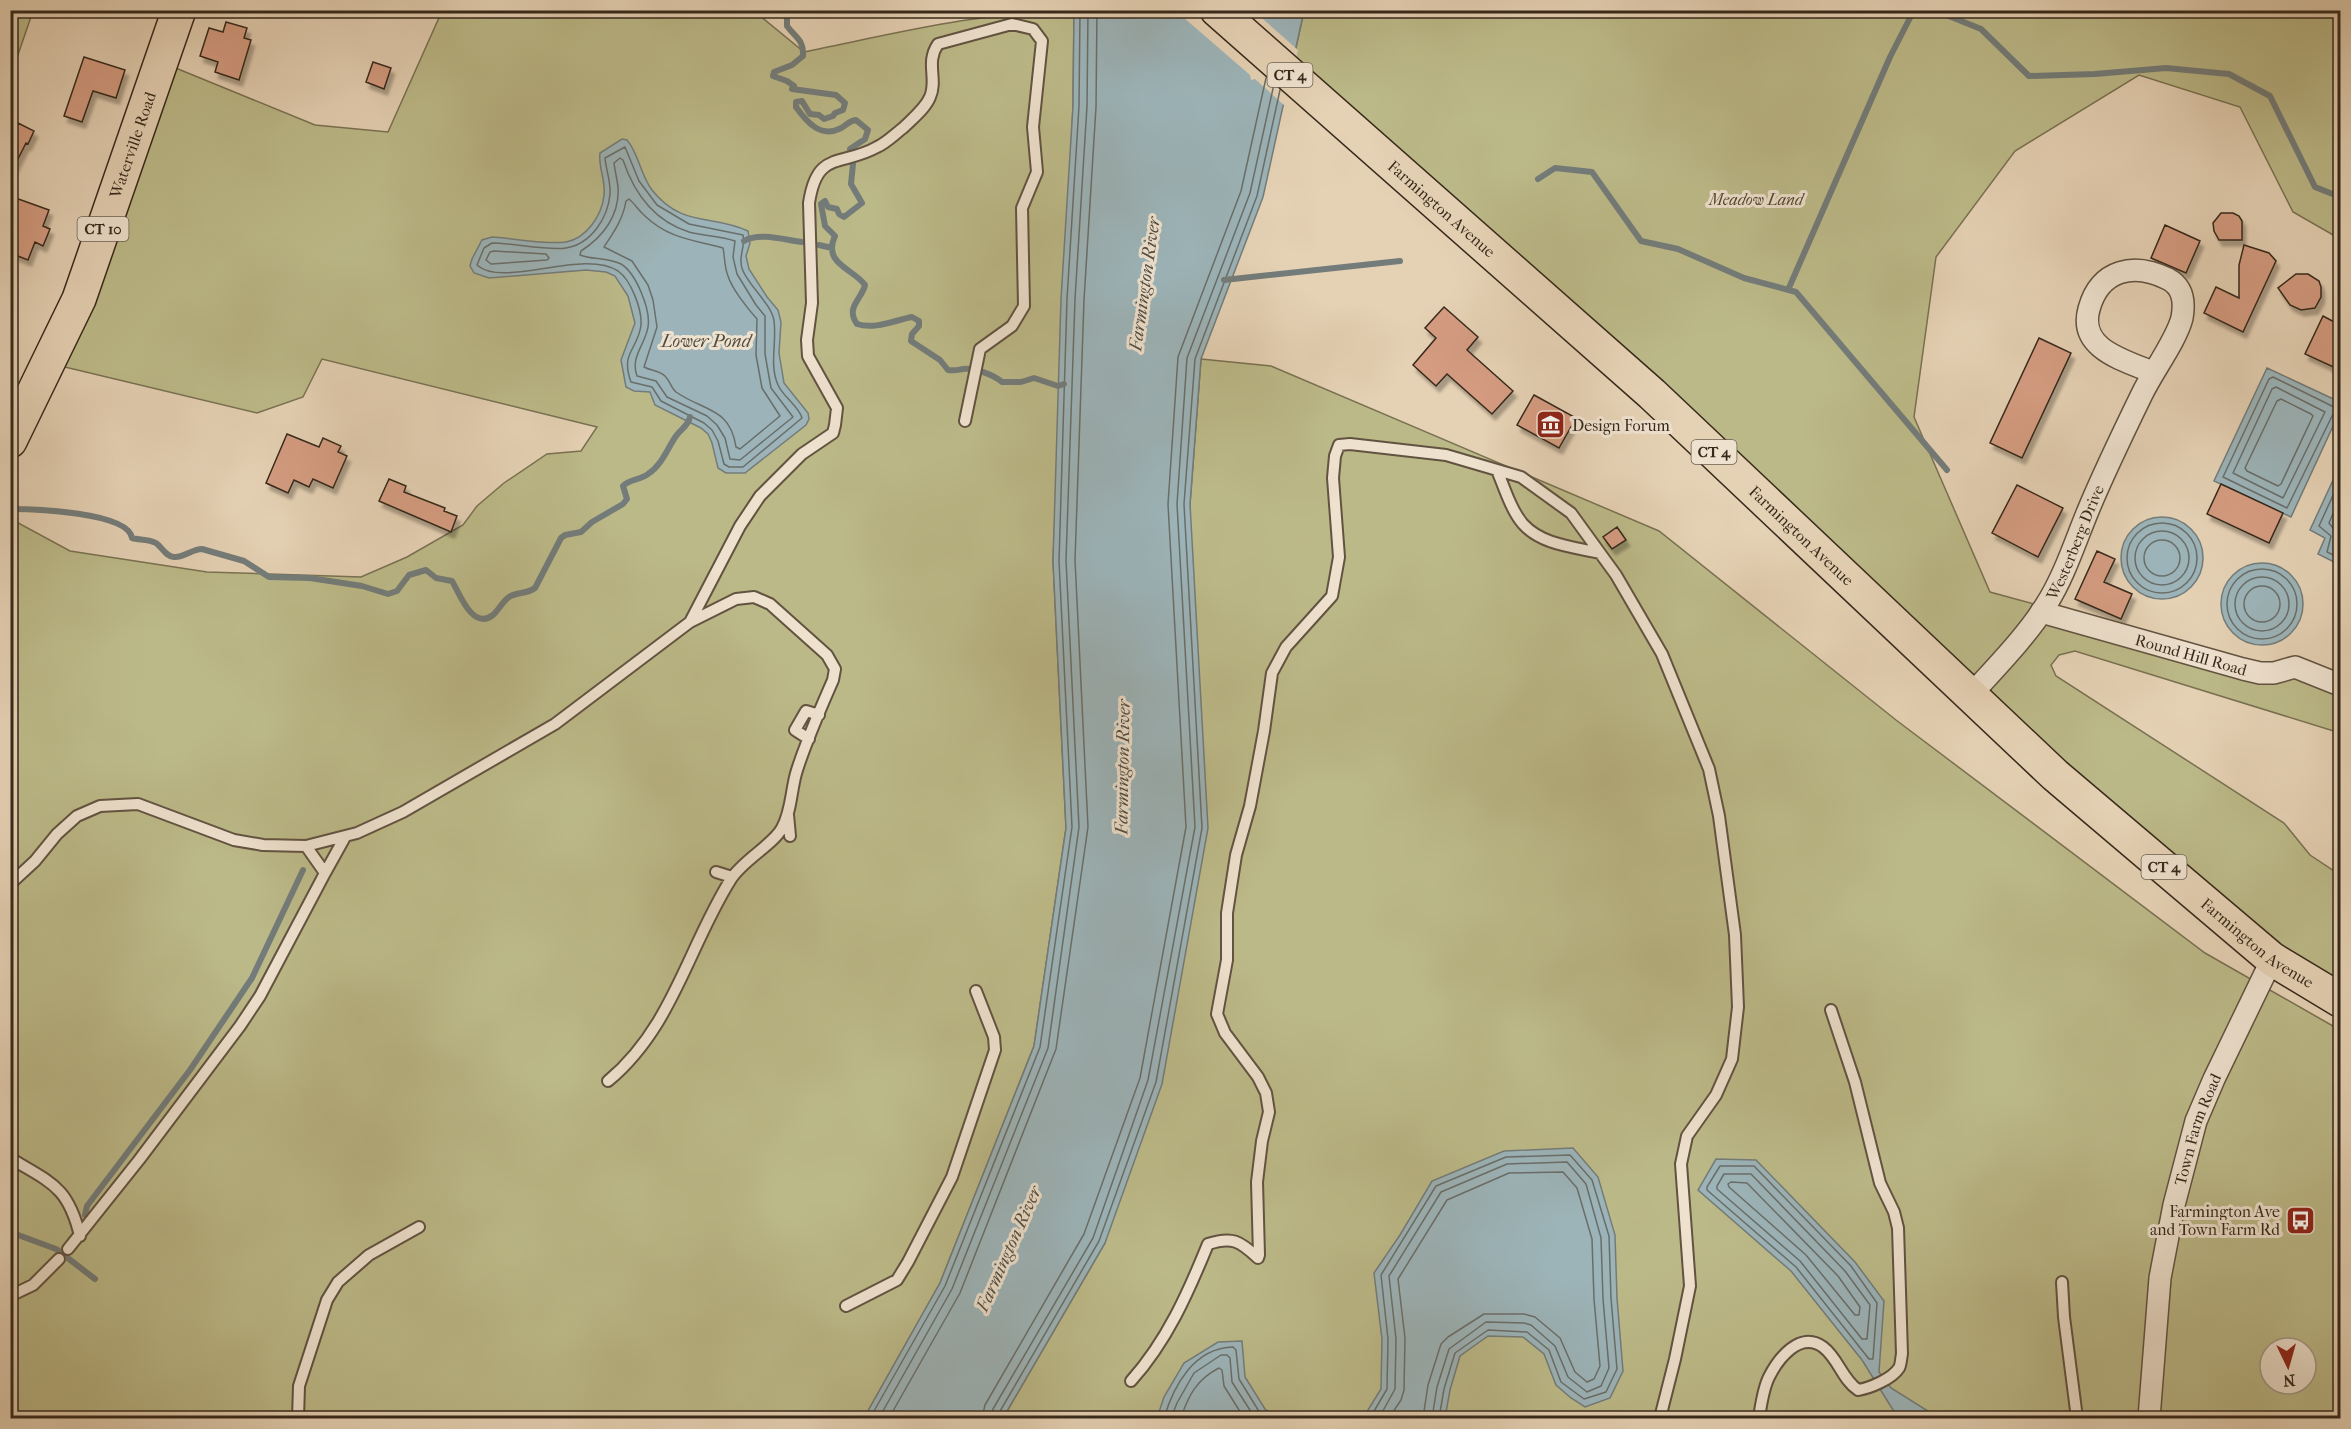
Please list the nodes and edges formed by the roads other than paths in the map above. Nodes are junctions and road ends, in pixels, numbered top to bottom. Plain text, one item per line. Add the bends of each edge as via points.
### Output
1 (179, 10) edge
2 (1217, 10) edge
3 (2152, 372) junction
4 (965, 421) dead end
5 (10, 441) edge
6 (1497, 470) junction
7 (1600, 553) junction
8 (2041, 612) junction
9 (690, 622) junction
10 (2340, 685) edge
11 (1970, 696) junction
12 (819, 715) junction
13 (801, 720) junction
14 (813, 727) junction
15 (809, 739) junction
16 (788, 812) junction
17 (790, 836) dead end
18 (345, 837) junction
19 (306, 846) junction
20 (716, 872) dead end
21 (325, 873) junction
22 (732, 877) junction
23 (10, 884) edge
24 (2272, 958) junction
25 (976, 991) dead end
26 (2340, 1000) edge
27 (1831, 1010) dead end
28 (609, 1081) dead end
29 (10, 1158) edge
30 (419, 1227) dead end
31 (80, 1236) junction
32 (68, 1249) dead end
33 (59, 1259) dead end
34 (2062, 1282) dead end
35 (10, 1296) edge
36 (846, 1306) dead end
37 (1131, 1381) dead end
38 (298, 1419) edge
39 (1660, 1419) edge
40 (1759, 1419) edge
41 (2077, 1419) edge
42 (2149, 1419) edge

1 - 5 main road, Waterville Road / CT 10 via 79,299
2 - 11 main road, Farmington Avenue / CT 4 via 1652,394
3 - 3 street, Westerberg Drive via 2178,328 2183,309 2181,291 2173,282 2150,272 2124,271 2105,282 2094,295 2088,315 2090,335 2100,348
3 - 8 street, Westerberg Drive via 2097,488 2058,583
4 - 9 lane via 980,350 1012,326 1024,306 1022,208 1037,172 1033,127 1042,41 1033,29 1012,24 938,44 931,60 932,95 925,105 877,148 828,163 817,174 809,203 812,303 808,356 837,408 836,425 833,433 802,454 760,496
6 - 7 lane via 1521,477 1571,513
6 - 7 lane via 1522,523 1536,536
6 - 37 lane via 1446,455 1339,445 1333,478 1339,556 1332,596 1286,647 1272,674 1250,806 1236,855 1227,913 1227,960 1217,1014 1225,1033 1266,1093 1269,1112 1257,1182 1259,1255 1258,1258 1245,1245 1226,1238 1208,1244 1166,1336 1152,1359
7 - 39 lane via 1662,654 1709,769 1735,935 1738,1006 1732,1059 1716,1095 1687,1136 1681,1164 1690,1287
8 - 10 street, Round Hill Road via 2243,669 2274,673 2295,667
8 - 11 street, Westerberg Drive
9 - 12 lane via 736,600 754,597 770,604 827,655 835,669
9 - 18 lane via 555,723 403,812
11 - 24 main road, Farmington Avenue / CT 4 via 2055,775
12 - 13 lane via 806,711
12 - 14 lane
13 - 14 lane
13 - 15 lane via 795,730
14 - 15 lane
15 - 16 lane via 796,772
16 - 17 lane
16 - 22 lane via 782,829
18 - 19 lane
18 - 21 lane
19 - 21 lane
19 - 23 lane via 234,840 138,804 107,805 77,816
20 - 22 lane
21 - 31 lane via 240,1026
22 - 28 lane via 652,1034 628,1065
24 - 26 main road, Farmington Avenue / CT 4
24 - 42 street, Town Farm Road via 2196,1121 2160,1278
25 - 36 lane via 995,1050 952,1177 897,1280
27 - 40 lane via 1855,1082 1880,1183 1898,1228 1900,1367 1889,1377 1858,1390 1822,1346 1797,1344 1783,1355 1768,1378
29 - 31 lane via 57,1187 70,1202
30 - 38 lane via 369,1255 338,1282 327,1300 299,1386
31 - 32 lane
33 - 35 lane via 33,1285
34 - 41 lane

